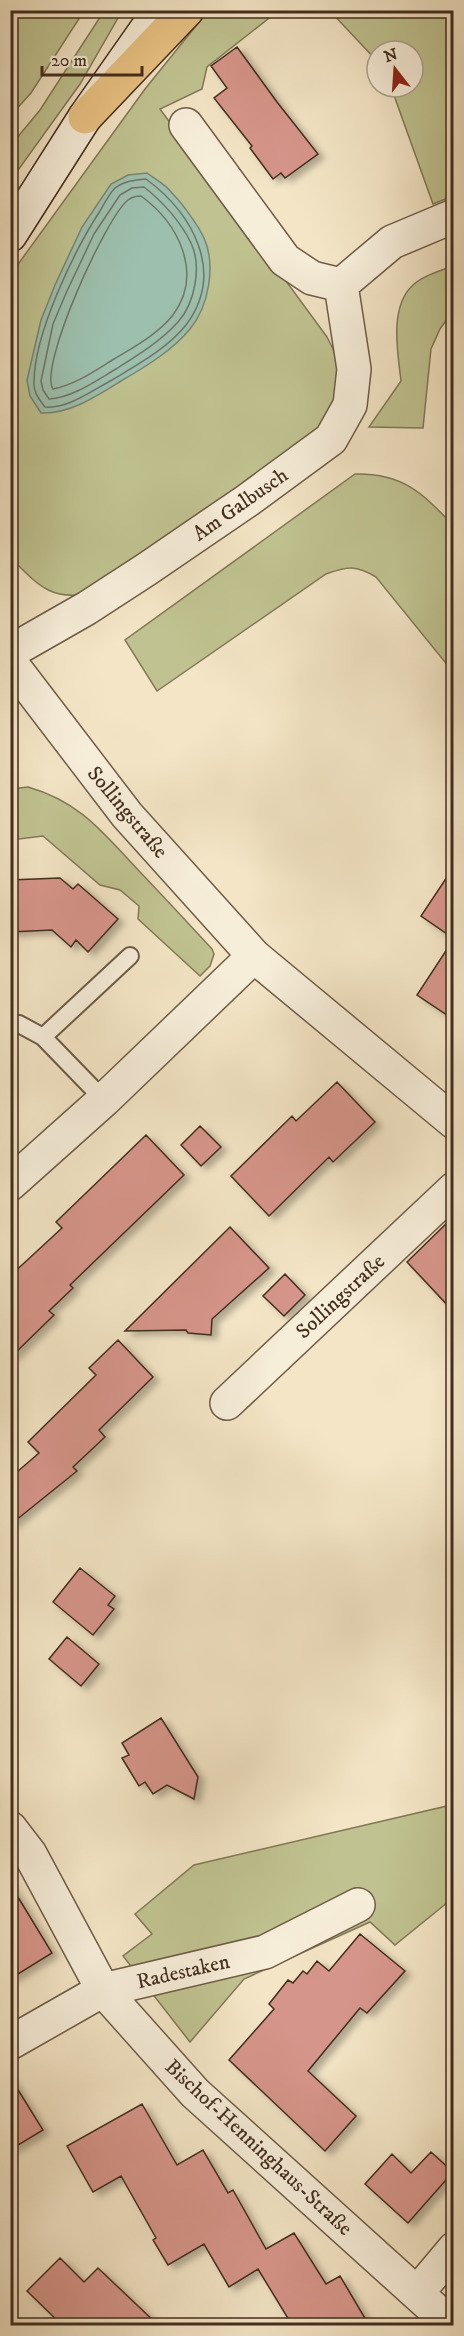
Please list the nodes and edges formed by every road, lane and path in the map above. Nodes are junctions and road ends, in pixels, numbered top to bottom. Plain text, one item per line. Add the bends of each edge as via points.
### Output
1 (166, 11) edge
2 (85, 117) joint
3 (186, 125) dead end
4 (453, 216) edge
5 (10, 235) edge
6 (341, 285) junction
7 (10, 652) edge
8 (10, 662) edge
9 (130, 956) dead end
10 (255, 956) junction
11 (10, 1026) edge
12 (44, 1037) junction
13 (104, 1100) junction
14 (453, 1122) edge
15 (10, 1184) edge
16 (453, 1189) edge
17 (227, 1403) dead end
18 (10, 1828) edge
19 (358, 1905) dead end
20 (103, 1990) junction
21 (10, 2043) edge
22 (453, 2249) edge
23 (417, 2293) junction
24 (453, 2325) edge

1 - 2 main road
2 - 5 street
3 - 6 street via 285,261 312,278
4 - 6 street via 392,242
6 - 7 street, Am Galbusch via 354,369 350,405 331,439 147,569
8 - 10 street, Sollingstraße via 127,815
9 - 12 lane
10 - 13 street
10 - 14 street, Sollingstraße
11 - 12 lane via 19,1024
12 - 13 lane
13 - 15 street
16 - 17 street, Sollingstraße
18 - 20 street, Bischof-Henninghaus-Straße via 30,1854
19 - 20 street, Radestaken via 265,1952
20 - 21 street, Radestaken
20 - 23 street, Bischof-Henninghaus-Straße via 195,2093
22 - 23 street
23 - 24 street, Bischof-Henninghaus-Straße

